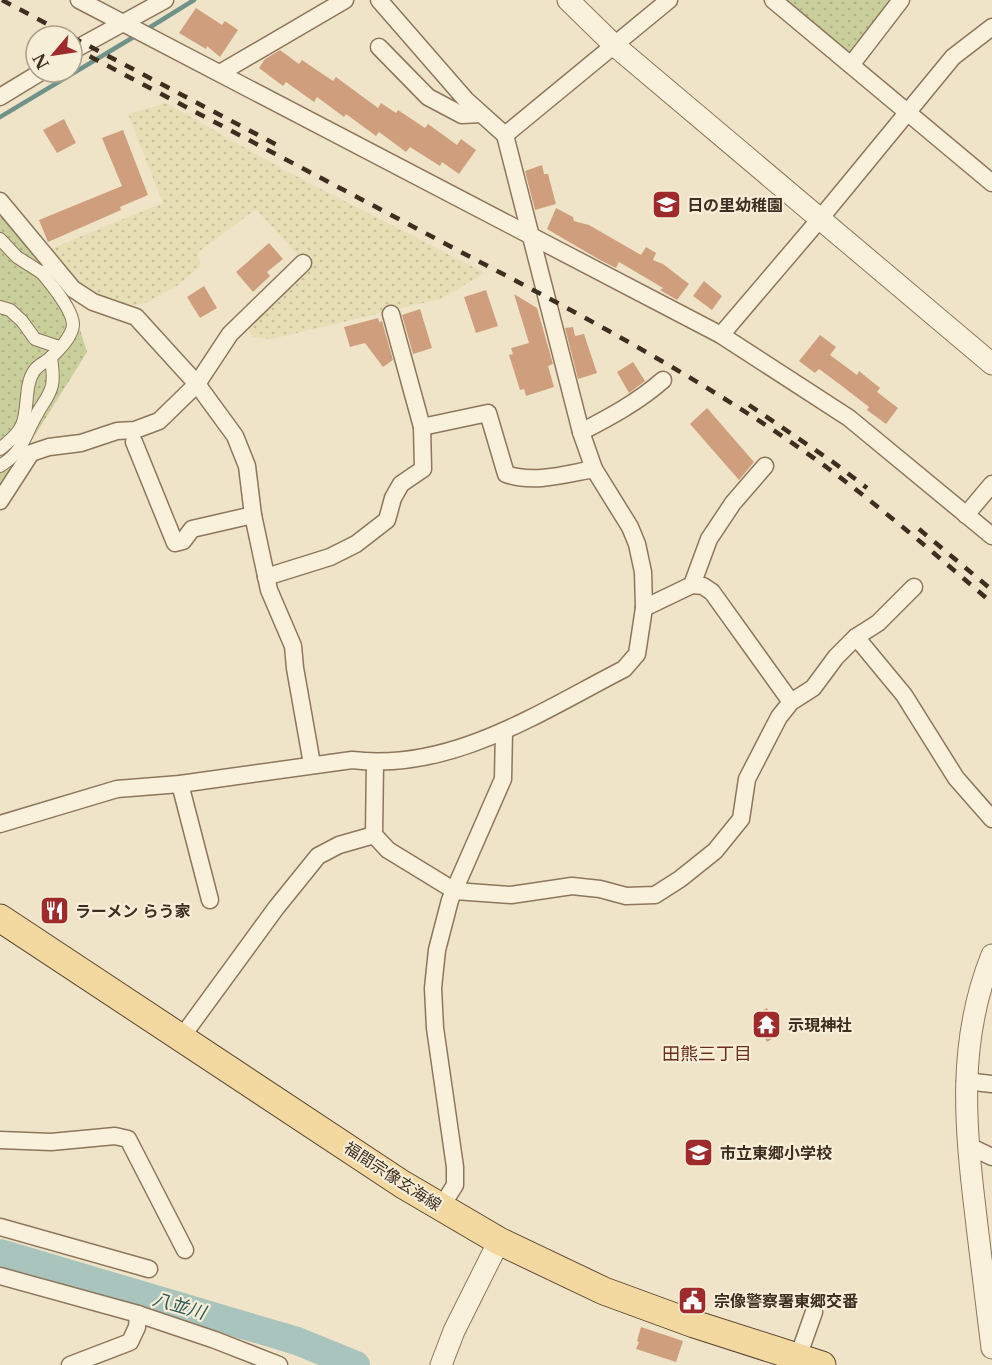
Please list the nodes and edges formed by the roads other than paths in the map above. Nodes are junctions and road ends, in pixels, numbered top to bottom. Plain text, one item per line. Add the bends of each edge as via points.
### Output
1 (79, 0) edge
2 (165, 0) edge
3 (345, 0) edge
4 (379, 0) edge
5 (568, 0) edge
6 (669, 0) edge
7 (773, 0) edge
8 (901, 0) edge
9 (992, 27) edge
10 (136, 29) junction
11 (614, 45) junction
12 (84, 47) edge
13 (379, 47) dead end
14 (851, 65) junction
15 (220, 73) junction
16 (24, 82) edge
17 (0, 97) edge
18 (908, 113) junction
19 (480, 114) junction
20 (505, 135) junction
21 (992, 183) edge
22 (0, 201) edge
23 (819, 220) junction
24 (532, 235) junction
25 (0, 239) edge
26 (303, 263) dead end
27 (47, 270) junction
28 (0, 307) edge
29 (391, 314) dead end
30 (721, 335) junction
31 (59, 347) junction
32 (51, 357) junction
33 (992, 364) edge
34 (663, 380) dead end
35 (197, 384) junction
36 (422, 427) junction
37 (581, 432) junction
38 (134, 442) dead end
39 (0, 449) edge
40 (0, 466) edge
41 (765, 466) dead end
42 (594, 468) junction
43 (992, 484) edge
44 (0, 501) edge
45 (253, 515) junction
46 (966, 515) junction
47 (992, 536) edge
48 (266, 577) junction
49 (692, 585) junction
50 (914, 587) dead end
51 (645, 608) junction
52 (856, 637) junction
53 (791, 702) junction
54 (504, 731) junction
55 (375, 762) junction
56 (312, 764) junction
57 (180, 784) junction
58 (992, 819) edge
59 (0, 824) edge
60 (374, 835) junction
61 (455, 891) junction
62 (210, 900) dead end
63 (0, 918) edge
64 (992, 955) edge
65 (181, 1038) junction
66 (965, 1081) junction
67 (992, 1084) edge
68 (0, 1140) edge
69 (968, 1145) junction
70 (992, 1157) edge
71 (441, 1207) junction
72 (0, 1227) edge
73 (499, 1241) junction
74 (185, 1250) dead end
75 (149, 1269) dead end
76 (0, 1276) edge
77 (814, 1312) dead end
78 (138, 1314) junction
79 (992, 1348) edge
80 (810, 1361) edge
81 (70, 1365) edge
82 (279, 1365) edge
83 (441, 1365) edge

1 - 10 street
2 - 10 street
3 - 15 street
4 - 19 street
5 - 11 street
6 - 11 street
7 - 14 street
8 - 14 street
9 - 18 street via 953,57
10 - 12 street
10 - 15 street
11 - 20 street
11 - 23 street
13 - 19 street via 428,98 462,115
14 - 18 street
15 - 24 street
16 - 17 street
18 - 21 street
18 - 23 street
19 - 20 street
20 - 24 street
22 - 27 street
23 - 30 street
23 - 33 street
24 - 30 street
24 - 37 street
25 - 27 street via 17,257
26 - 35 street via 230,334
27 - 31 street via 73,325
27 - 35 street via 93,302 136,317
28 - 31 street via 10,310 35,339
29 - 36 street
30 - 46 street via 849,418
31 - 32 street
32 - 39 street via 31,376 22,426
32 - 40 street via 52,384 48,396 22,446
34 - 37 street via 619,413
35 - 44 street via 159,421 31,453
35 - 45 street via 235,436 247,466
36 - 42 street via 488,413 506,474 519,479 538,478
36 - 48 street via 423,469 401,484 387,520 330,558
37 - 42 street
38 - 45 street via 175,543 192,529
41 - 49 street via 733,503 710,539
42 - 51 street via 637,544
43 - 46 street
45 - 48 street
46 - 47 street
48 - 56 street via 293,646
49 - 51 street
49 - 53 street via 712,592
50 - 52 street via 878,623
51 - 54 street via 637,654 624,669
52 - 53 street via 813,688
52 - 58 street via 904,695 956,778
53 - 61 street via 747,779 741,819 715,851 655,895 627,896 572,886 511,895
54 - 55 street via 424,757
54 - 61 street via 503,779
55 - 56 street
55 - 60 street
56 - 57 street
57 - 59 street via 117,789
57 - 62 street
60 - 61 street via 388,850
60 - 65 street via 318,856
61 - 71 street via 437,950 433,988 455,1167 455,1185
63 - 65 main road, 福間宗像玄海線
64 - 66 street via 975,1010
65 - 71 main road, 福間宗像玄海線
66 - 67 street
66 - 69 street
68 - 74 street via 51,1142 115,1136 128,1139
69 - 70 street
69 - 79 street
71 - 73 main road, 福間宗像玄海線
72 - 75 street
73 - 80 main road, 福間宗像玄海線 via 604,1291
73 - 83 street
76 - 78 street
77 - 80 street
78 - 81 street via 130,1342
78 - 82 street

